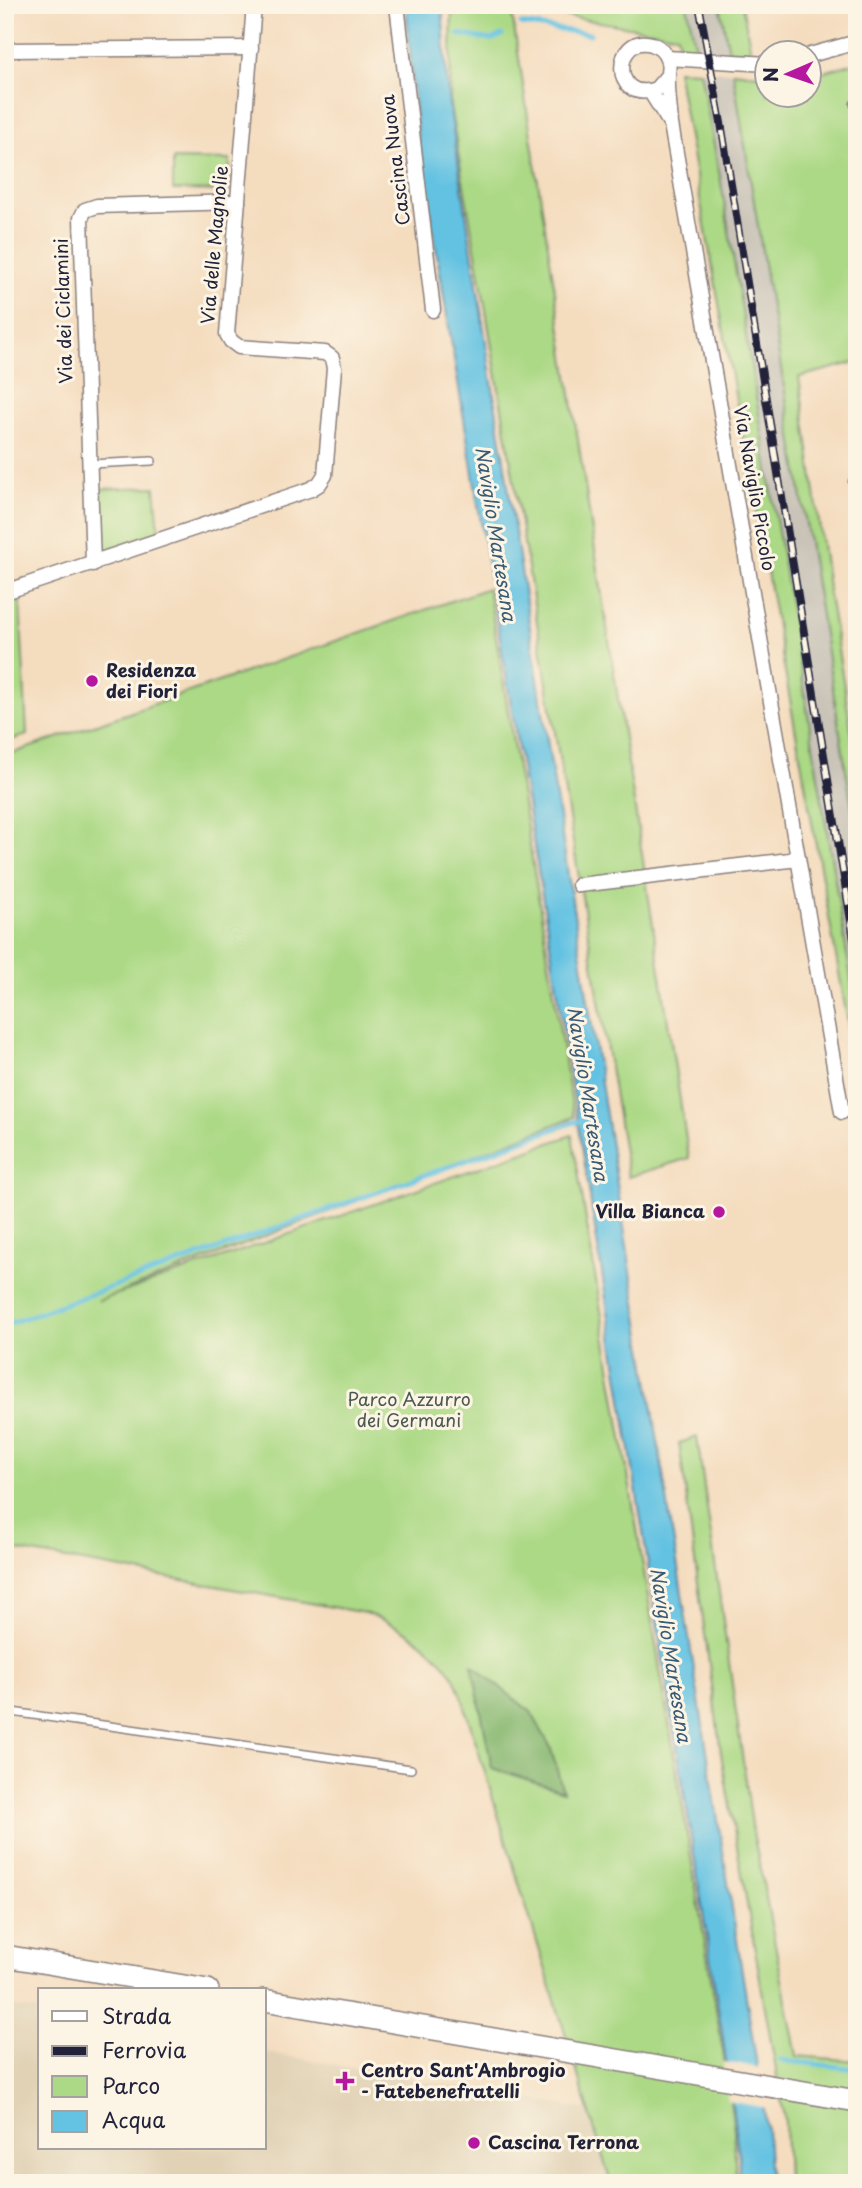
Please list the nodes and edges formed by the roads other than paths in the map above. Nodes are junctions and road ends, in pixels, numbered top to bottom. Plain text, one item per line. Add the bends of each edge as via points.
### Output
1 (254, 5) edge
2 (397, 5) edge
3 (857, 42) edge
4 (251, 48) junction
5 (5, 50) edge
6 (824, 51) edge
7 (667, 58) junction
8 (754, 63) edge
9 (668, 75) junction
10 (650, 91) junction
11 (671, 124) junction
12 (238, 202) junction
13 (433, 310) dead end
14 (152, 461) dead end
15 (89, 464) junction
16 (93, 564) junction
17 (5, 592) edge
18 (799, 859) junction
19 (579, 885) dead end
20 (842, 1112) dead end
21 (5, 1711) edge
22 (411, 1769) dead end
23 (5, 1956) edge
24 (196, 1988) edge
25 (266, 2000) edge
26 (857, 2101) edge

1 - 4 street, Via delle Magnolie
2 - 13 street, Cascina Nuova
3 - 6 street
4 - 5 street
4 - 12 street, Via delle Magnolie
7 - 8 street
7 - 9 street, Via Naviglio Piccolo
7 - 10 street, Via Naviglio Piccolo via 645,43 632,47 623,58 624,79 635,89
9 - 10 street via 661,86
9 - 11 street, Via Naviglio Piccolo
10 - 11 street, Via Naviglio Piccolo
11 - 18 street, Via Naviglio Piccolo
12 - 15 street, Via dei Ciclamini via 97,206 83,214
12 - 16 street, Via delle Magnolie via 227,334 239,347 332,358 326,475 311,489
14 - 15 lane
15 - 16 street, Via dei Ciclamini
16 - 17 street, Via delle Magnolie
18 - 19 street
18 - 20 street, Via Naviglio Piccolo
21 - 22 lane
23 - 24 main road
25 - 26 main road

